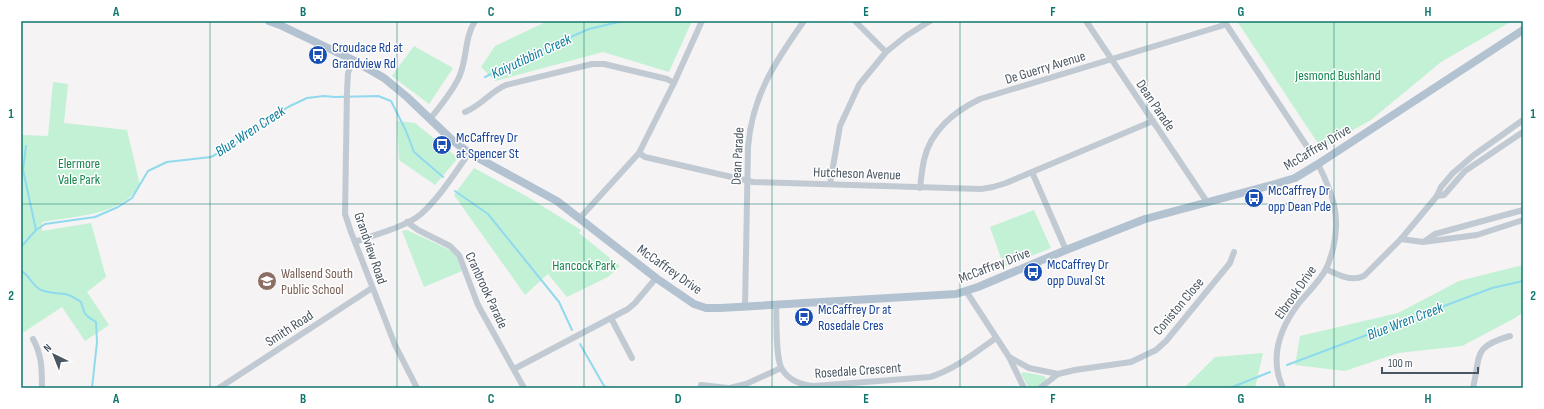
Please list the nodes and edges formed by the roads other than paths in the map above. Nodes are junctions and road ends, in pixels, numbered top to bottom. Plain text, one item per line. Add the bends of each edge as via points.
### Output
1 (268, 21) edge
2 (466, 21) edge
3 (702, 21) edge
4 (804, 21) edge
5 (855, 21) edge
6 (930, 21) edge
7 (1086, 21) edge
8 (1225, 22) edge
9 (474, 23) edge
10 (1523, 30) edge
11 (886, 52) junction
12 (353, 60) junction
13 (1112, 60) junction
14 (674, 83) junction
15 (465, 112) dead end
16 (430, 119) junction
17 (1523, 120) edge
18 (1153, 121) junction
19 (1523, 132) edge
20 (1310, 151) dead end
21 (469, 153) junction
22 (639, 153) junction
23 (1318, 164) junction
24 (1032, 172) junction
25 (747, 181) junction
26 (830, 184) junction
27 (920, 188) junction
28 (1437, 196) junction
29 (1207, 202) junction
30 (1523, 210) edge
31 (579, 218) junction
32 (1523, 220) edge
33 (407, 222) junction
34 (1401, 239) junction
35 (354, 242) junction
36 (1423, 242) junction
37 (1066, 250) junction
38 (1234, 252) dead end
39 (1326, 269) junction
40 (656, 278) junction
41 (372, 288) junction
42 (966, 291) junction
43 (776, 304) junction
44 (745, 307) junction
45 (611, 318) junction
46 (1510, 336) dead end
47 (996, 338) junction
48 (33, 339) dead end
49 (1010, 357) junction
50 (632, 358) dead end
51 (781, 368) junction
52 (514, 369) junction
53 (1058, 374) junction
54 (701, 385) dead end
55 (42, 388) edge
56 (219, 388) edge
57 (417, 388) edge
58 (524, 388) edge
59 (729, 388) edge
60 (1024, 388) edge
61 (1040, 388) edge
62 (1283, 388) edge
63 (1473, 388) edge

1 - 12 main road, McCaffrey Drive
2 - 9 street
3 - 14 street
4 - 25 street, Dean Parade via 774,65 756,104 750,127
5 - 11 street
6 - 11 street
7 - 13 street, Dean Parade
8 - 13 street, De Guerry Avenue via 1221,26
8 - 20 street
9 - 16 street via 467,41 461,73
10 - 23 main road, McCaffrey Drive
11 - 26 street via 859,85 846,111 840,126
12 - 16 main road, McCaffrey Drive via 384,78
12 - 35 street, Grandview Road via 348,74 347,91 345,214
13 - 18 street, Dean Parade
13 - 27 street, De Guerry Avenue via 980,98 960,110 945,122 931,141 924,159
14 - 15 street via 604,64 592,64 506,85
14 - 22 street
16 - 21 main road, McCaffrey Drive
17 - 28 street via 1453,173
18 - 24 street, Hutcheson Avenue
18 - 29 street, Dean Parade
19 - 28 street via 1465,171 1444,195
21 - 31 main road, McCaffrey Drive via 557,201
21 - 33 street via 430,204 420,215
22 - 25 street, Hutcheson Avenue via 645,157
22 - 31 street
23 - 29 main road, McCaffrey Drive via 1295,178
23 - 39 street, Elbrook Drive via 1330,189 1336,210 1336,239
24 - 27 street, Hutcheson Avenue via 994,187
24 - 37 street
25 - 26 street, Hutcheson Avenue
25 - 44 street, Dean Parade
26 - 27 street, Hutcheson Avenue
28 - 34 street
29 - 37 main road, McCaffrey Drive via 1145,219
30 - 36 street via 1435,234
31 - 40 main road, McCaffrey Drive
32 - 36 street via 1477,235
33 - 35 street
33 - 52 street, Cranbrook Parade via 450,246 459,255 478,305
34 - 36 street
34 - 39 street via 1361,278 1348,278
35 - 41 street, Grandview Road
37 - 42 main road, McCaffrey Drive
38 - 53 street, Coniston Close via 1230,263 1156,350 1131,362
39 - 62 street, Elbrook Drive via 1293,312 1280,337 1277,361
40 - 44 main road, McCaffrey Drive via 694,304 706,308
40 - 45 street via 632,306
41 - 56 street, Smith Road
41 - 57 street, Grandview Road via 395,345
42 - 43 main road, McCaffrey Drive via 956,294
42 - 47 street, Coniston Close
43 - 44 main road, McCaffrey Drive
43 - 51 street
45 - 50 street
45 - 52 street
46 - 63 street via 1491,343 1481,351
47 - 49 street, Coniston Close
47 - 51 street, Rosedale Crescent via 952,367 930,377 814,386 803,385
48 - 55 street via 41,359
49 - 53 street, Coniston Close via 1028,368
49 - 60 street, Coniston Close
51 - 59 street via 746,384
52 - 58 street, Cranbrook Parade
53 - 61 street, Coniston Close
54 - 59 street

